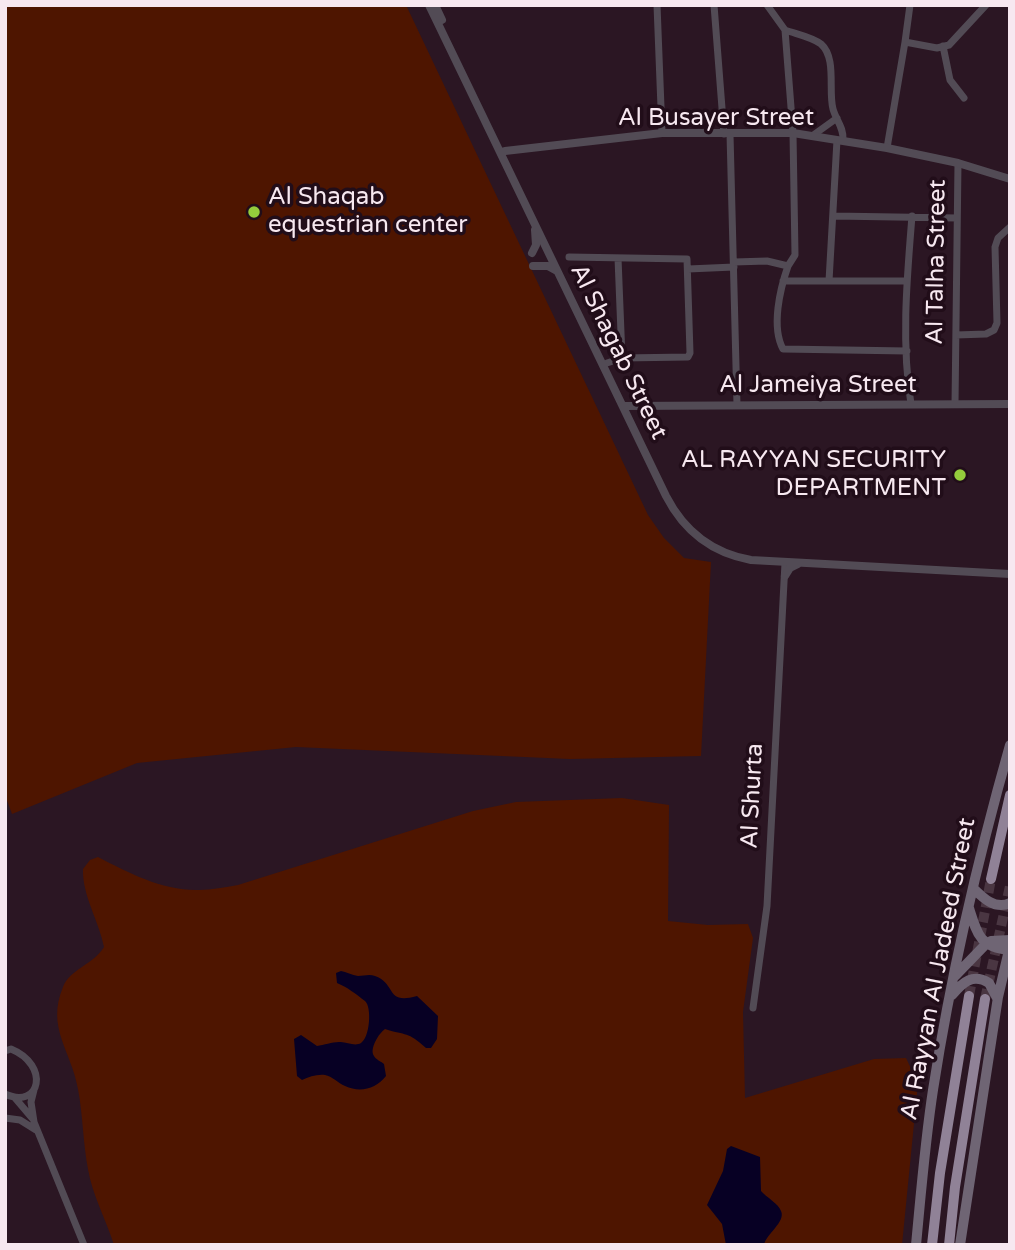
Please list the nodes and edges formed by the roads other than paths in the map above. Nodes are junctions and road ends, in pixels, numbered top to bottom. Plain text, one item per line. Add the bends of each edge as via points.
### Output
1 (429, 5) edge
2 (435, 5) edge
3 (657, 5) edge
4 (714, 5) edge
5 (767, 5) edge
6 (910, 5) edge
7 (986, 5) edge
8 (785, 30) junction
9 (905, 42) junction
10 (943, 46) junction
11 (964, 98) dead end
12 (837, 118) junction
13 (662, 133) junction
14 (793, 133) junction
15 (727, 134) junction
16 (812, 136) junction
17 (840, 140) junction
18 (887, 148) junction
19 (505, 151) junction
20 (957, 163) junction
21 (1010, 179) edge
22 (520, 195) junction
23 (834, 216) junction
24 (912, 216) junction
25 (957, 218) junction
26 (1010, 227) edge
27 (532, 253) dead end
28 (569, 257) dead end
29 (618, 258) junction
30 (734, 264) junction
31 (533, 265) dead end
32 (788, 266) junction
33 (688, 269) junction
34 (558, 272) junction
35 (783, 281) junction
36 (829, 281) junction
37 (907, 281) junction
38 (956, 335) junction
39 (907, 351) junction
40 (622, 358) junction
41 (607, 363) junction
42 (911, 404) junction
43 (955, 404) junction
44 (1010, 404) edge
45 (737, 405) junction
46 (625, 406) junction
47 (640, 437) junction
48 (770, 562) junction
49 (783, 563) junction
50 (798, 564) junction
51 (849, 564) junction
52 (1010, 573) edge
53 (783, 576) junction
54 (1010, 745) edge
55 (1010, 795) edge
56 (991, 879) tunnel mouth
57 (973, 888) junction
58 (1010, 903) edge
59 (968, 908) junction
60 (986, 944) junction
61 (1009, 947) edge
62 (1010, 975) edge
63 (954, 977) junction
64 (951, 996) junction
65 (969, 996) tunnel mouth
66 (985, 999) tunnel mouth
67 (998, 999) junction
68 (753, 1008) dead end
69 (7, 1049) edge
70 (34, 1090) junction
71 (10, 1097) edge
72 (5, 1118) edge
73 (34, 1122) junction
74 (38, 1131) junction
75 (84, 1245) edge
76 (916, 1245) edge
77 (932, 1245) edge
78 (948, 1245) edge
79 (960, 1245) edge

1 - 22 street, Al Shagab Street
2 - 19 street, Al Shagab Street
3 - 13 street
4 - 15 street
5 - 8 street
6 - 9 street
7 - 10 street via 954,41
8 - 12 street, Al Busayer Street via 809,38 825,50
8 - 14 street
9 - 10 street
9 - 18 street
10 - 11 street via 950,80
12 - 16 street
12 - 17 street, Al Busayer Street
13 - 15 street, Al Busayer Street
13 - 19 street, Al Busayer Street
14 - 15 street, Al Busayer Street
14 - 16 street, Al Busayer Street
14 - 32 street via 795,255
15 - 30 street
16 - 17 street, Al Busayer Street
17 - 18 street, Al Busayer Street
17 - 23 street
18 - 20 street, Al Busayer Street
19 - 41 street, Al Shagab Street
20 - 21 street, Al Busayer Street
20 - 25 street, Al Talha Street
22 - 27 street via 537,237
22 - 34 street, Al Shagab Street
23 - 24 street
23 - 36 street
24 - 25 street
24 - 37 street
25 - 38 street, Al Talha Street
26 - 38 street via 995,247 994,330
28 - 29 street
29 - 33 street via 687,259
29 - 40 street
30 - 32 street via 767,261
30 - 33 street
30 - 45 street
31 - 34 street
32 - 35 street
33 - 40 street via 688,357
34 - 46 street, Al Shagab Street
35 - 36 street
35 - 39 street via 778,331 783,349
36 - 37 street
37 - 39 street
38 - 43 street, Al Talha Street
39 - 42 street
40 - 41 street
41 - 46 street, Al Shagab Street
42 - 43 street, Al Jameiya Street
42 - 45 street, Al Jameiya Street
43 - 44 street, Al Jameiya Street
45 - 46 street, Al Jameiya Street
46 - 47 street, Al Shagab Street
47 - 48 street, Al Shagab Street via 670,503 689,529 728,554
47 - 51 street, Al Shagab Street via 677,508 710,541 751,557
48 - 49 street, Al Shagab Street
48 - 53 street
49 - 50 street, Al Shagab Street
49 - 53 street, Al Shurta
50 - 51 street, Al Shagab Street
50 - 53 street
51 - 52 street, Al Shagab Street
53 - 68 street, Al Shurta via 767,906
54 - 57 main road, Al Rayyan Al Jadeed Street
55 - 56 highway, Al Rayyan Al Jadeed Street
57 - 58 main road via 997,905
57 - 59 main road, Al Rayyan Al Jadeed Street
59 - 60 main road
59 - 63 main road, Al Rayyan Al Jadeed Street
60 - 61 main road via 991,941
60 - 63 main road
61 - 67 main road
62 - 67 main road
63 - 64 main road, Al Rayyan Al Jadeed Street
64 - 67 main road via 963,982 977,978 994,988
64 - 76 main road, Al Rayyan Al Jadeed Street via 933,1090
65 - 77 highway, Al Rayyan Al Jadeed Street
66 - 78 highway
67 - 79 main road
69 - 70 street via 31,1062 37,1080
70 - 71 street via 26,1096
70 - 73 street
71 - 73 street
72 - 74 street via 20,1119
73 - 74 street
74 - 75 street

